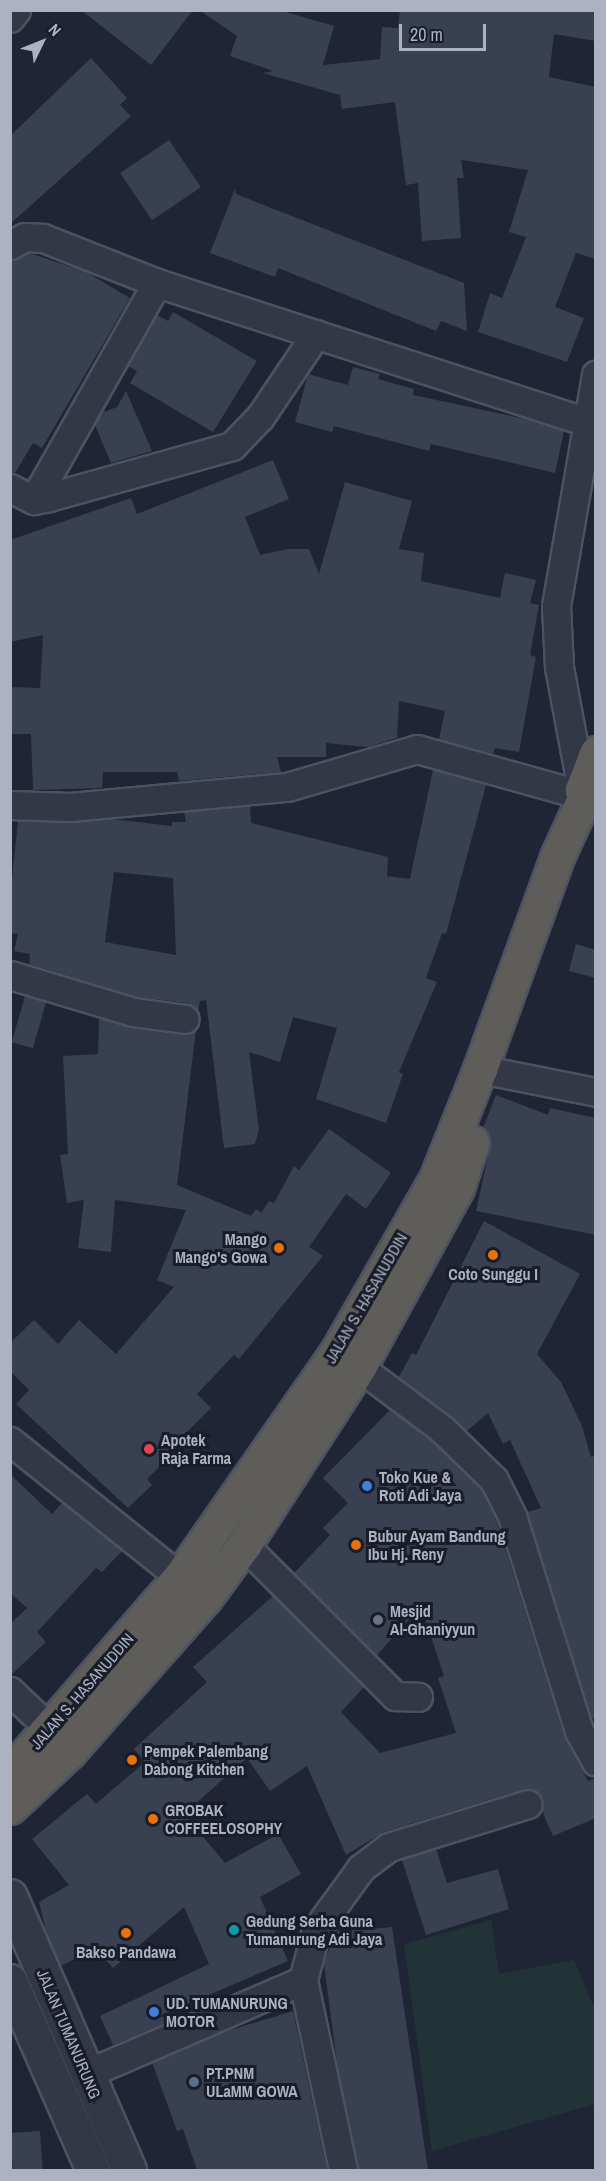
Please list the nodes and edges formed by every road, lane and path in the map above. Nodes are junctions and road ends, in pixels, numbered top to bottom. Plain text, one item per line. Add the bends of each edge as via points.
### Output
1 (16, 10) edge
2 (10, 18) edge
3 (10, 245) edge
4 (157, 282) junction
5 (316, 334) junction
6 (596, 374) edge
7 (591, 423) edge
8 (10, 488) edge
9 (34, 500) junction
10 (596, 753) edge
11 (589, 793) edge
12 (10, 805) edge
13 (535, 940) junction
14 (10, 975) edge
15 (185, 1019) dead end
16 (495, 1072) junction
17 (596, 1092) edge
18 (359, 1367) junction
19 (10, 1441) edge
20 (244, 1545) junction
21 (180, 1576) junction
22 (10, 1691) edge
23 (418, 1697) dead end
24 (49, 1728) junction
25 (596, 1762) edge
26 (10, 1773) edge
27 (528, 1804) dead end
28 (10, 1807) edge
29 (10, 1896) edge
30 (303, 1980) junction
31 (10, 1981) edge
32 (86, 2073) junction
33 (93, 2170) edge
34 (129, 2170) edge
35 (343, 2170) edge

1 - 2 street
3 - 4 street via 24,237 43,238
4 - 5 street
4 - 9 street
5 - 7 street
5 - 9 street via 261,417 232,446
6 - 7 street
7 - 11 street via 556,606 559,667
8 - 9 street
10 - 11 highway, JALAN S. HASANUDDIN
11 - 12 street via 417,749 287,787 70,807
11 - 13 highway, JALAN S. HASANUDDIN via 557,857
13 - 16 highway, JALAN S. HASANUDDIN
13 - 21 highway, JALAN S. HASANUDDIN via 436,1179 337,1352
14 - 15 street via 133,1012
16 - 17 street
16 - 18 highway, JALAN S. HASANUDDIN via 457,1188
18 - 20 highway, JALAN S. HASANUDDIN
18 - 25 street via 442,1429 494,1480 512,1516 579,1731
19 - 21 street
20 - 23 street via 395,1696
20 - 28 highway, JALAN S. HASANUDDIN via 205,1598 69,1752
21 - 24 highway, JALAN S. HASANUDDIN
22 - 24 street
24 - 26 highway, JALAN S. HASANUDDIN
27 - 30 street via 389,1847 372,1858 315,1934
29 - 32 street, JALAN TUMANURUNG
30 - 32 street
30 - 35 street
31 - 33 street, JALAN TUMANURUNG
32 - 34 street, JALAN TUMANURUNG

